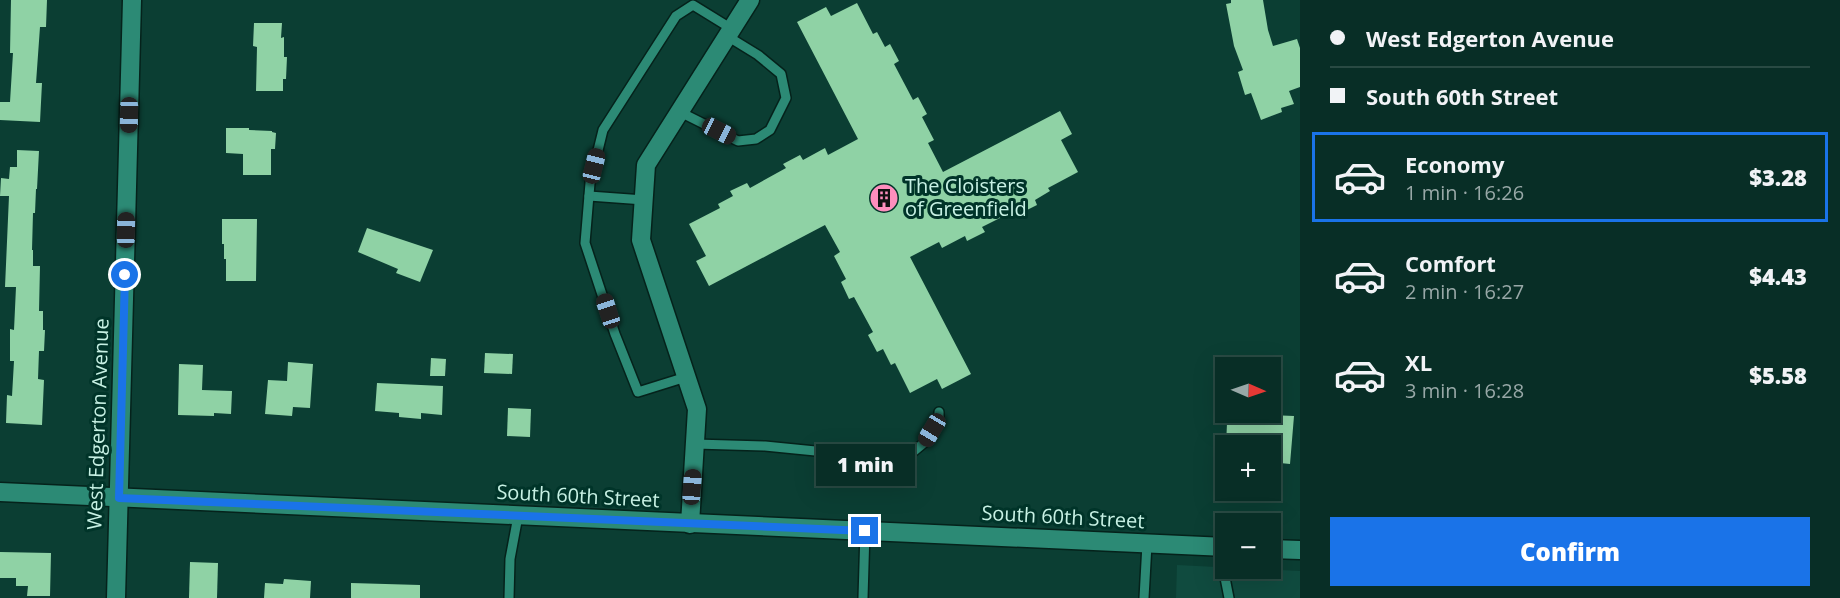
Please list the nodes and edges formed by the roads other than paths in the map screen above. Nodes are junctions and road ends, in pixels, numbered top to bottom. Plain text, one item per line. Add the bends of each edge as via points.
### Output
1 (132, 0) edge
2 (750, 0) edge
3 (729, 32) junction
4 (680, 112) junction
5 (589, 196) junction
6 (644, 200) junction
7 (686, 377) junction
8 (939, 411) dead end
9 (695, 444) junction
10 (0, 492) edge
11 (119, 498) junction
12 (518, 516) junction
13 (690, 524) junction
14 (865, 531) junction
15 (1147, 544) junction
16 (1215, 547) edge
17 (1281, 549) edge
18 (1300, 550) edge
19 (1226, 579) edge
20 (116, 598) edge
21 (509, 598) edge
22 (863, 598) edge
23 (1144, 598) edge
24 (1229, 598) edge

1 - 11 street, West Edgerton Avenue
2 - 3 street
3 - 4 street
3 - 4 lane via 781,74 786,98 770,130 756,139 738,141
3 - 5 lane via 693,5 676,16 603,130
4 - 6 street via 646,165
5 - 6 lane
5 - 7 lane via 585,243 638,392
6 - 7 street via 641,240
7 - 9 street via 697,409
8 - 9 lane via 939,419 926,442 913,452 886,458 765,446
9 - 13 street
10 - 11 street, South 60th Street
11 - 12 street, South 60th Street
11 - 20 street, West Edgerton Avenue
12 - 13 street, South 60th Street
12 - 21 lane via 510,560
13 - 14 street, South 60th Street
14 - 15 street, South 60th Street
14 - 22 lane
15 - 16 street, South 60th Street
15 - 23 lane
17 - 18 street
19 - 24 lane

